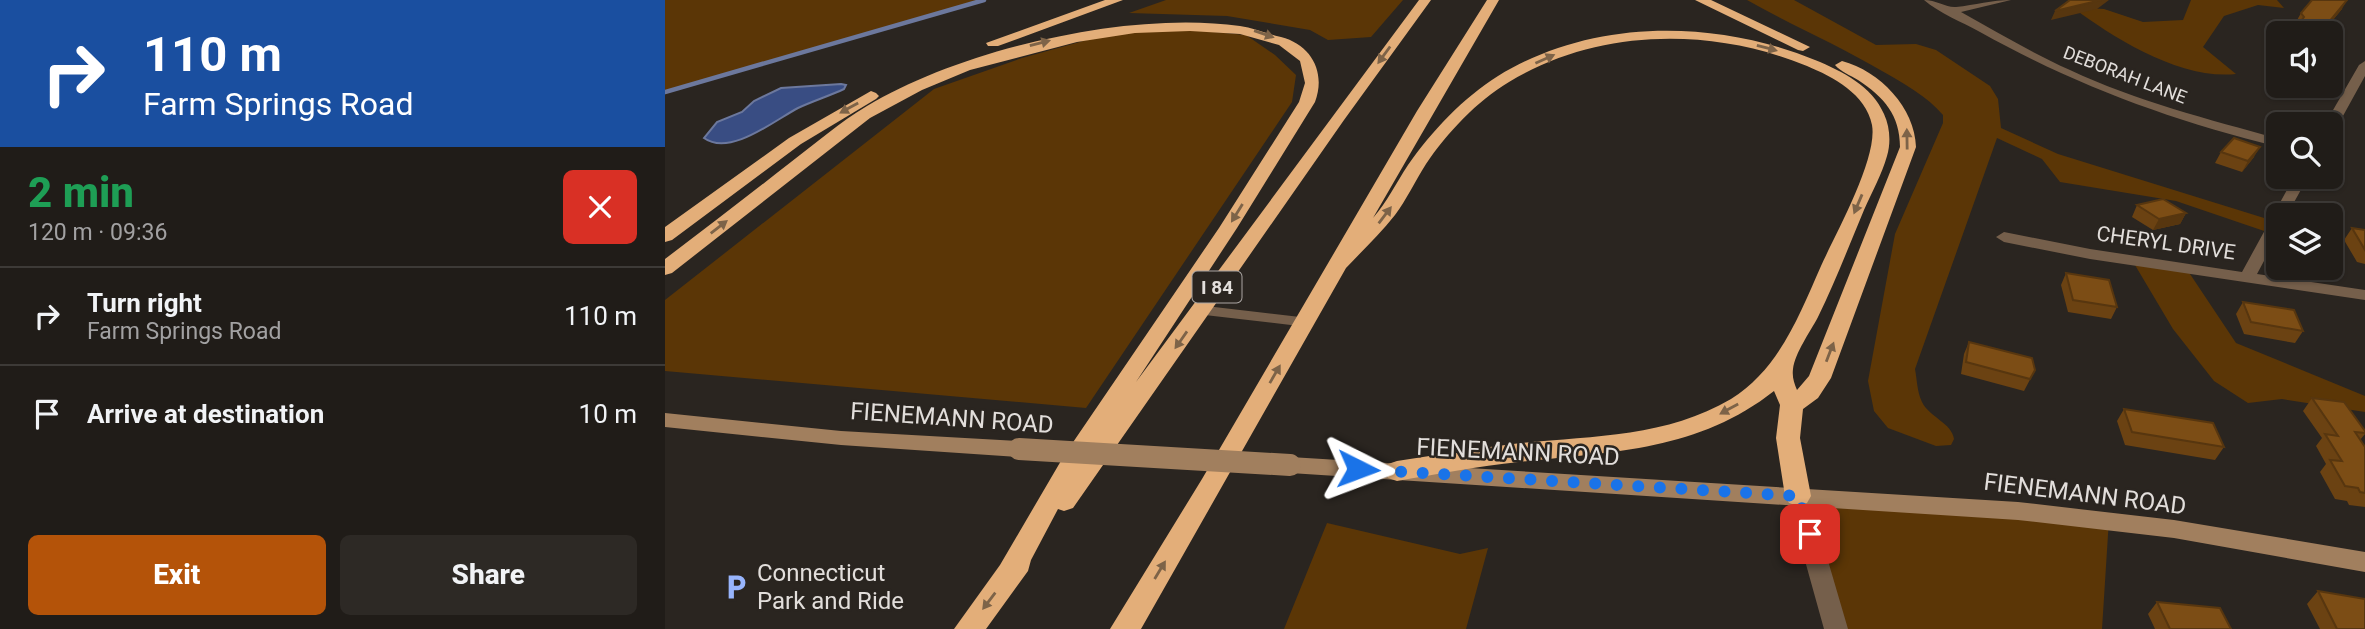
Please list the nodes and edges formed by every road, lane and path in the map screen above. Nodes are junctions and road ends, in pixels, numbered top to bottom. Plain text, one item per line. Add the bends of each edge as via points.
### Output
1 (1117, 0) edge
2 (1425, 0) edge
3 (1493, 0) edge
4 (1701, 0) edge
5 (1929, 0) edge
6 (2006, 0) edge
7 (1951, 11) junction
8 (2365, 65) edge
9 (2338, 112) edge
10 (2266, 140) edge
11 (698, 212) junction
12 (665, 227) edge
13 (665, 236) edge
14 (2004, 237) dead end
15 (2266, 241) edge
16 (1338, 264) junction
17 (665, 269) edge
18 (2247, 276) junction
19 (2365, 295) edge
20 (1201, 310) junction
21 (1305, 322) junction
22 (1782, 367) junction
23 (1792, 405) junction
24 (665, 419) edge
25 (1397, 471) junction
26 (1798, 496) junction
27 (2365, 562) edge
28 (1010, 574) junction
29 (969, 629) edge
30 (1125, 629) edge
31 (1836, 629) edge

1 -> 11 highway via 1002,39 882,91 795,141
2 -> 20 highway, I 84
3 - 16 highway
23 -> 4 highway via 1820,378 1907,153 1908,129 1891,99 1860,75
5 - 7 street, DEBORAH LANE
6 - 7 street
7 - 10 street, DEBORAH LANE via 2092,85
8 - 9 street
11 - 12 highway
11 - 13 highway
14 - 18 street, CHERYL DRIVE
15 - 18 street
16 - 21 highway
16 -> 22 highway via 1380,222 1426,153 1464,110 1523,69 1578,46 1631,36 1697,36 1759,46 1808,61 1845,81 1876,111 1883,135 1879,155 1819,294
17 -> 28 highway via 867,113 925,83 989,58 1097,30 1178,22 1253,30 1304,55 1314,77 1307,102 1073,463
18 - 19 street, CHERYL DRIVE
20 - 21 lane
20 -> 28 highway, I 84
30 -> 21 highway
22 - 23 highway via 1782,383
22 -> 25 highway via 1738,405 1669,435
23 - 26 highway via 1788,438
24 - 25 main road, FIENEMANN ROAD, bridge via 841,438
25 - 26 main road, FIENEMANN ROAD
26 - 27 main road, FIENEMANN ROAD via 2086,518
26 - 31 street
28 -> 29 highway, I 84

